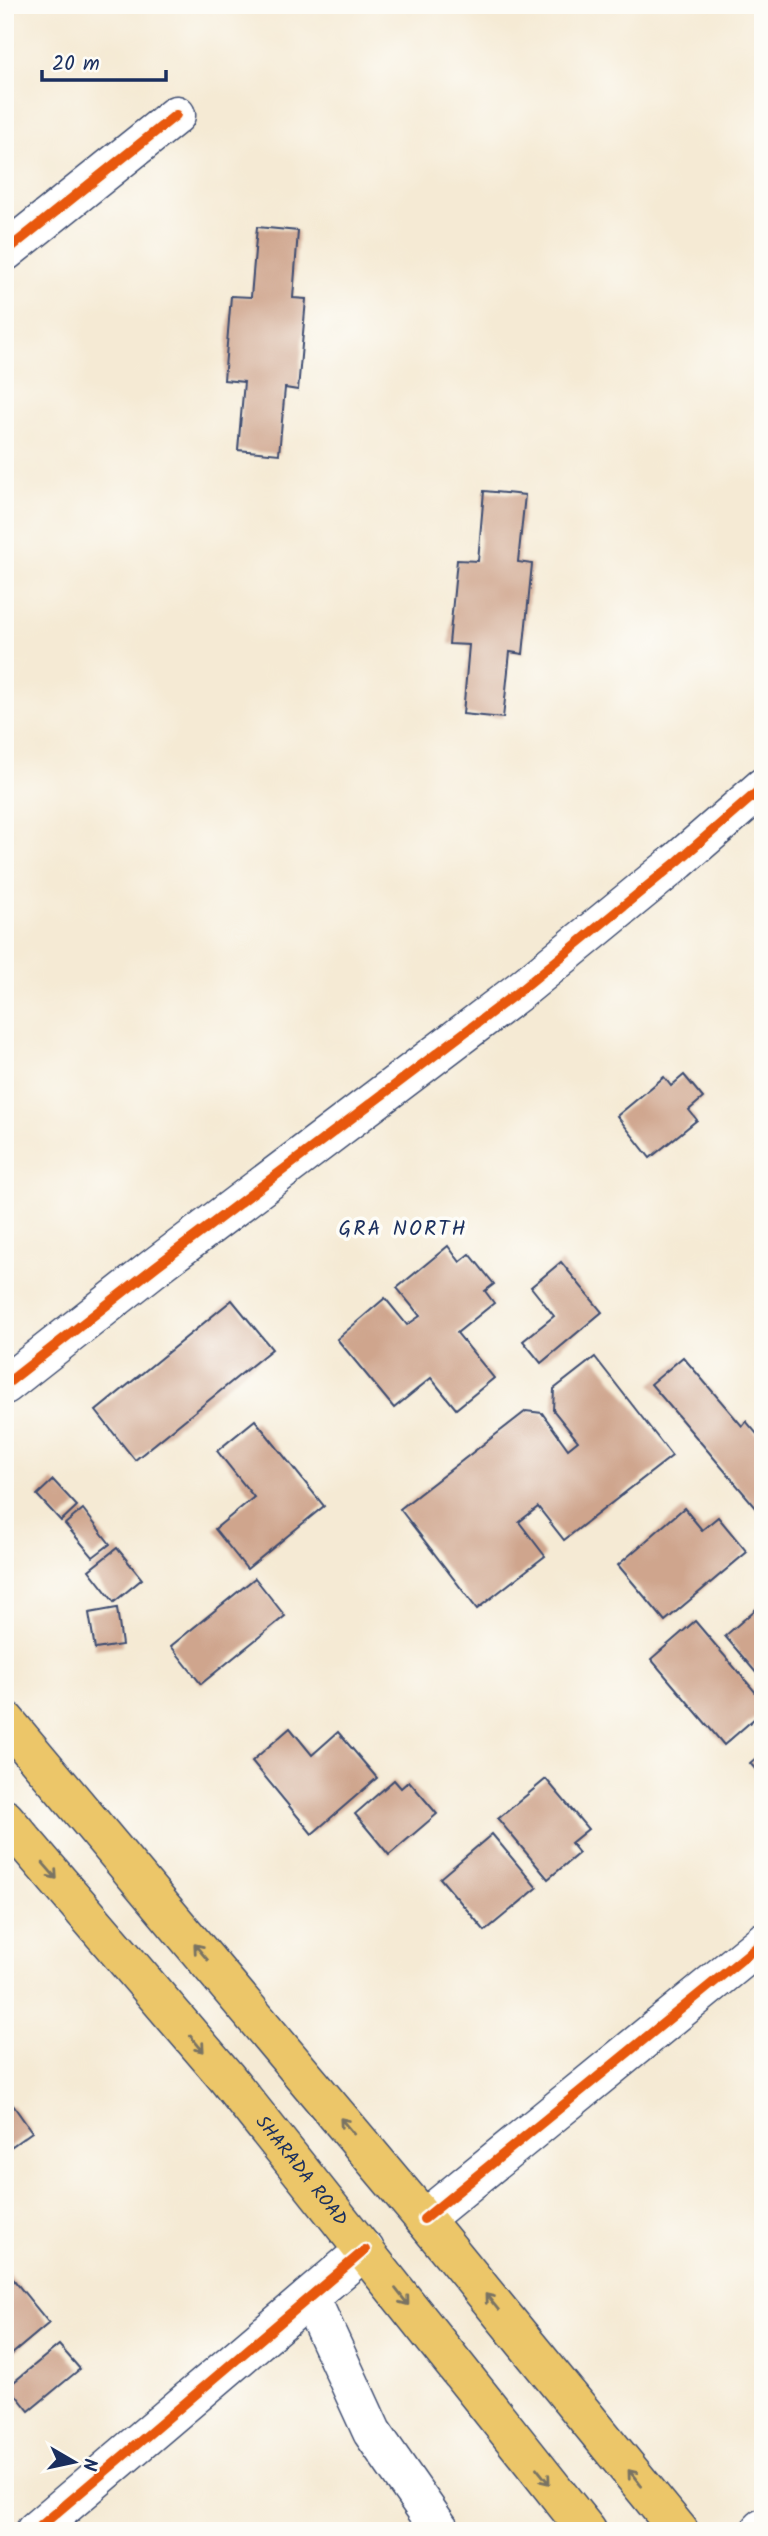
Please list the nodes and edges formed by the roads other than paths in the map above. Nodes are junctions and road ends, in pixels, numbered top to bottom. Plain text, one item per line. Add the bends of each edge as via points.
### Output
1 (176, 115) dead end
2 (5, 252) edge
3 (763, 787) edge
4 (5, 1385) edge
5 (5, 1720) edge
6 (5, 1819) edge
7 (763, 1942) edge
8 (424, 2220) junction
9 (365, 2250) junction
10 (310, 2297) junction
11 (35, 2531) edge
12 (440, 2531) edge
13 (587, 2531) edge
14 (678, 2531) edge

1 - 2 street
3 - 4 street via 522,989
8 -> 5 main road
6 -> 9 main road, SHARADA ROAD via 226,2077
7 - 8 street
14 -> 8 main road
9 - 10 street
9 -> 13 main road, SHARADA ROAD
10 - 11 street
10 - 12 street via 372,2432

